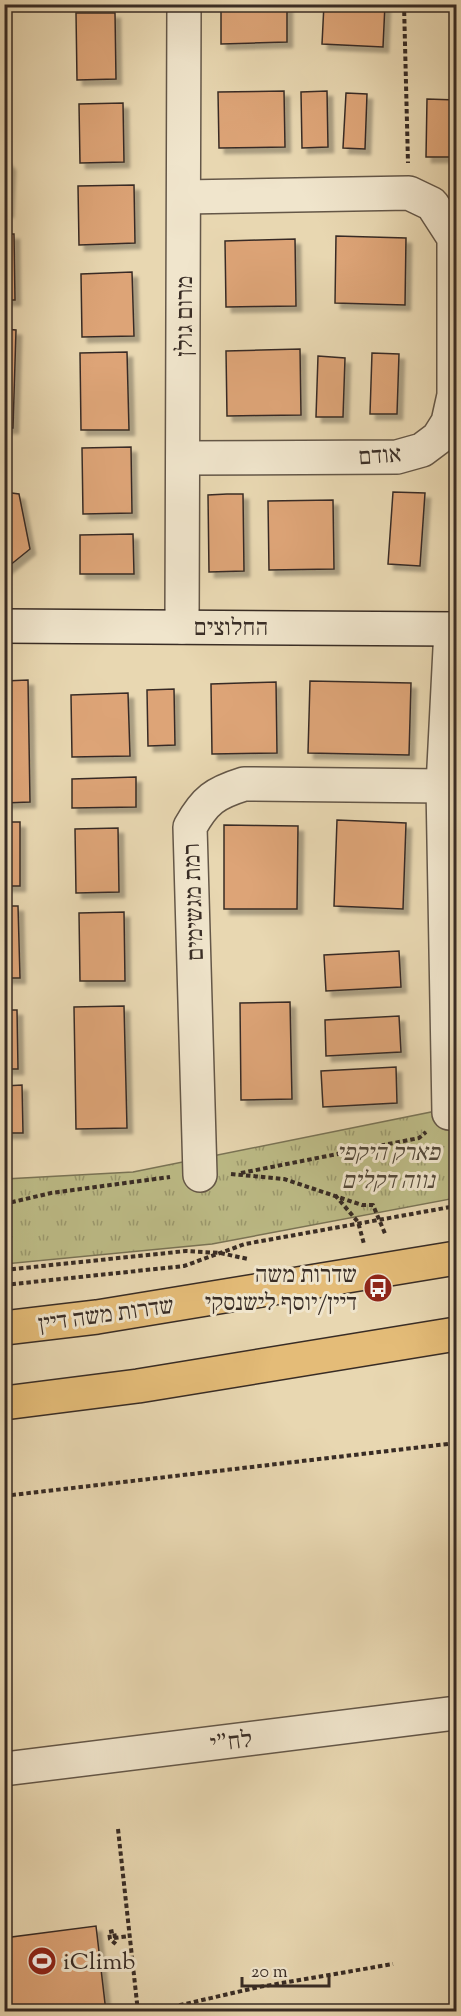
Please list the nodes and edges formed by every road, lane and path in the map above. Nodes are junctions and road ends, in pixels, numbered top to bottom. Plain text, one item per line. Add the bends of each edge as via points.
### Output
1 (184, 4) edge
2 (404, 4) edge
3 (409, 193) junction
4 (184, 197) junction
5 (183, 458) junction
6 (4, 626) edge
7 (182, 627) junction
8 (454, 629) edge
9 (442, 786) junction
10 (449, 1113) joint
11 (236, 1174) dead end
12 (200, 1175) dead end
13 (334, 1194) dead end
14 (456, 1206) edge
15 (358, 1222) junction
16 (398, 1234) dead end
17 (352, 1242) dead end
18 (220, 1253) junction
19 (259, 1257) dead end
20 (456, 1258) edge
21 (4, 1270) edge
22 (4, 1285) edge
23 (4, 1328) edge
24 (456, 1334) edge
25 (4, 1403) edge
26 (456, 1443) edge
27 (4, 1496) edge
28 (456, 1713) edge
29 (4, 1769) edge
30 (118, 1829) dead end
31 (129, 1936) junction
32 (118, 1946) dead end
33 (393, 1964) dead end
34 (138, 2012) edge
35 (150, 2012) edge

1 - 4 street, מרום גולן
2 - 3 path
3 - 4 street
3 - 5 street, אודם via 432,204 454,238 454,395 448,422 438,438 422,450 397,458
4 - 5 street, מרום גולן
5 - 7 street, מרום גולן
6 - 7 street, החלוצים
7 - 8 street, החלוצים
8 - 9 street
9 - 10 street
9 - 12 street, רמת מגשימים via 244,784 221,791 202,806 190,827
10 - 11 path via 418,1138
13 - 15 path
14 - 15 path
15 - 18 path via 245,1244
16 - 17 path
18 - 19 path via 247,1259
18 - 21 path via 186,1251
18 - 22 path via 184,1266
20 - 23 main road, שדרות משה דיין via 98,1317
24 - 25 main road via 138,1386
26 - 27 path
28 - 29 street, לח"י
30 - 31 path
31 - 32 path via 113,1939
31 - 34 path
33 - 35 path via 259,1987

